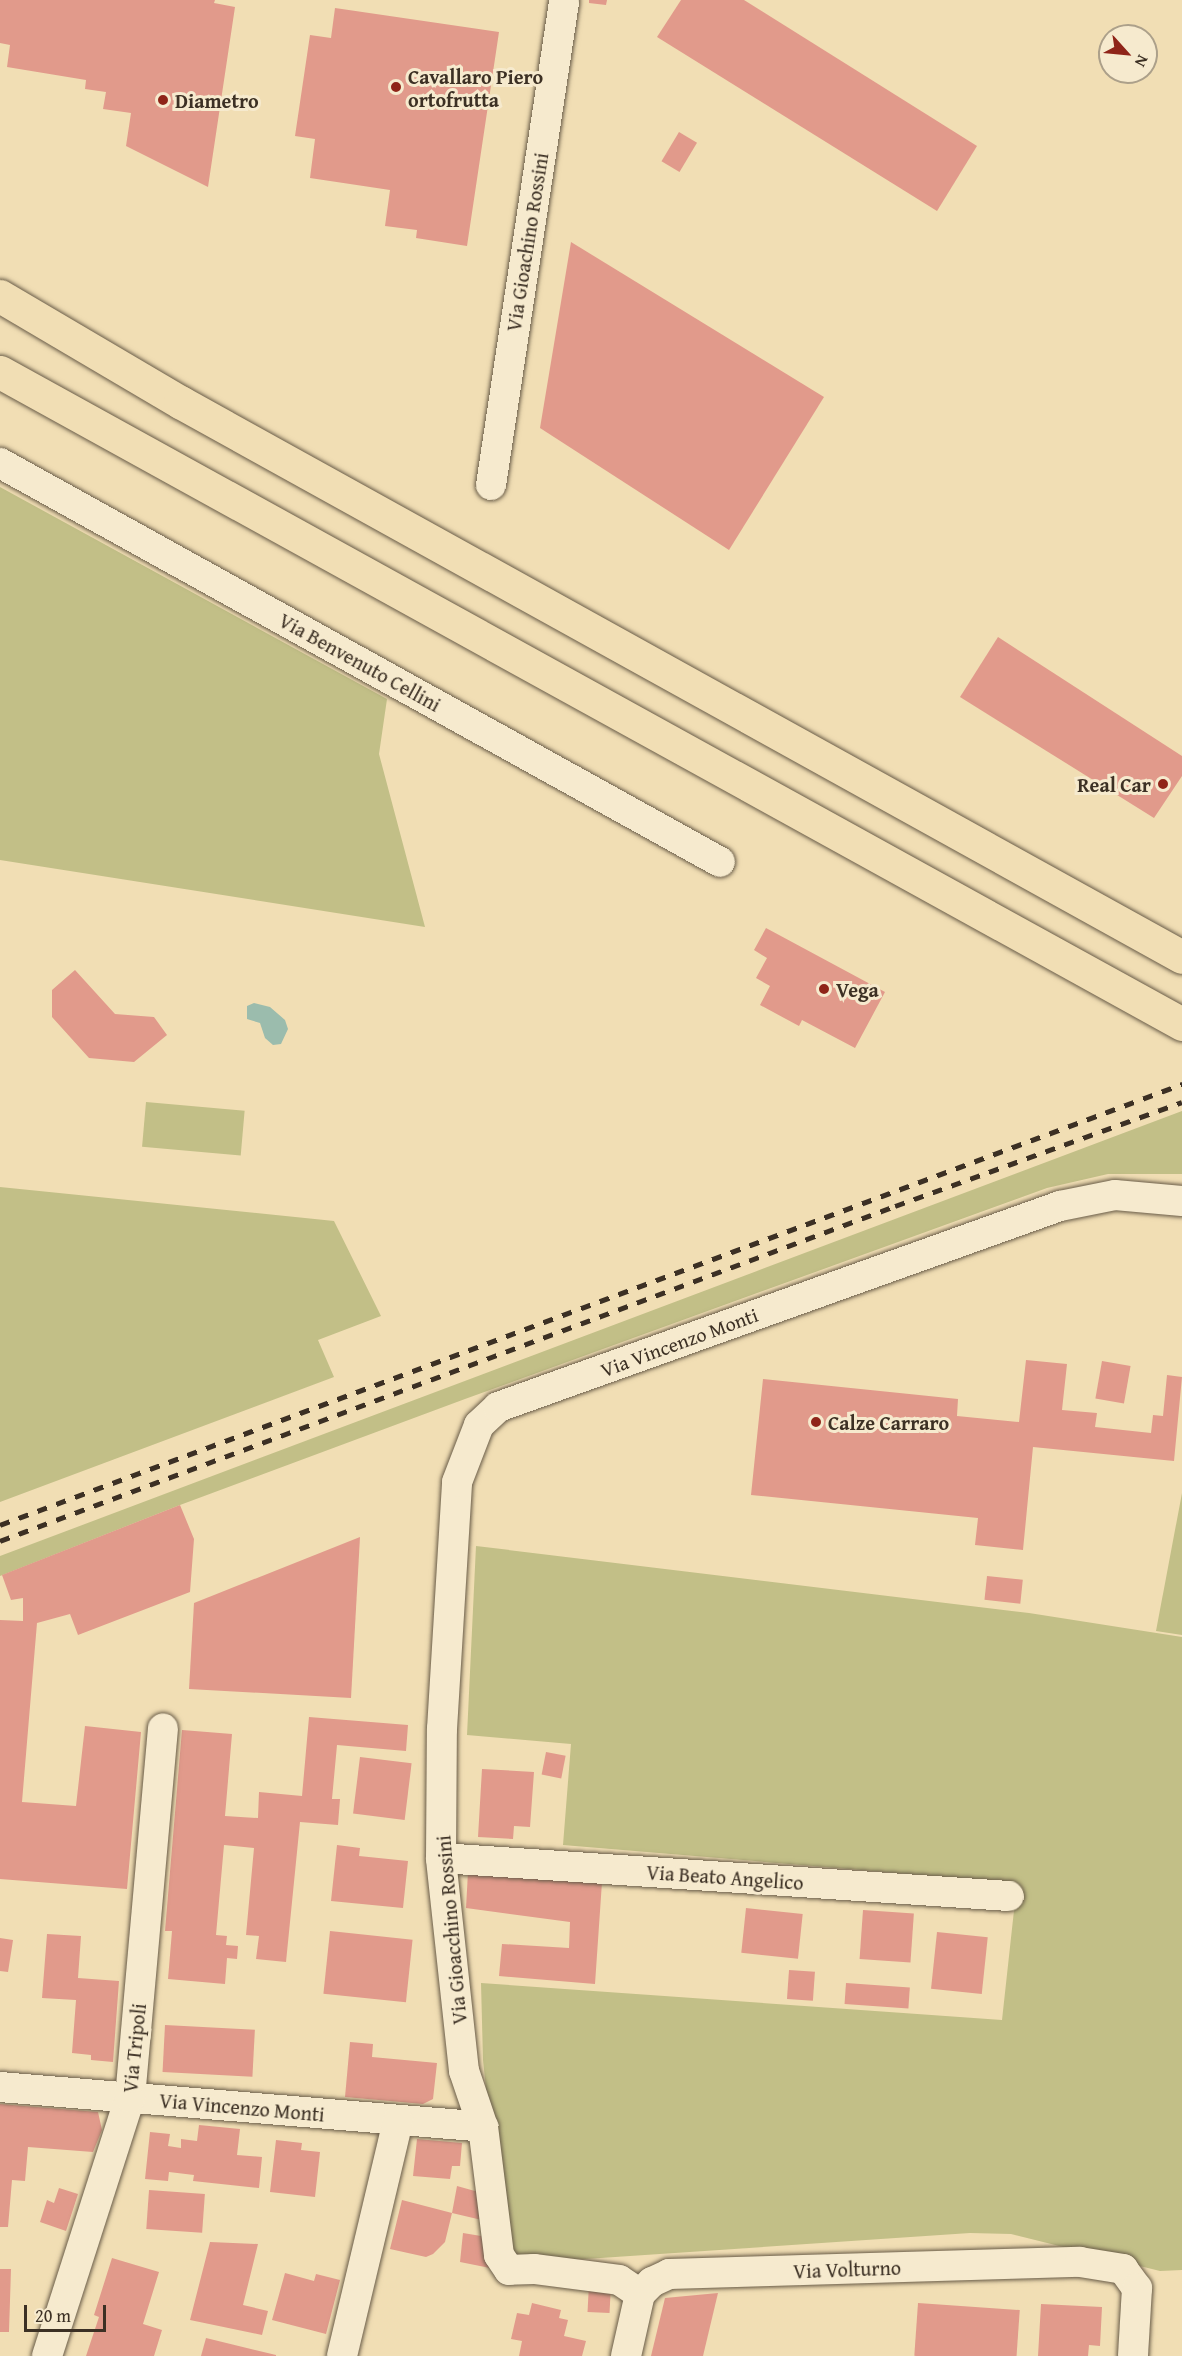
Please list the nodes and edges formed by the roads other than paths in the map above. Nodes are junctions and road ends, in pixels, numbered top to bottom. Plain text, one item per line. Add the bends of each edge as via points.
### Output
1 (564, 0) edge
2 (0, 296) edge
3 (0, 372) edge
4 (0, 463) edge
5 (491, 485) dead end
6 (720, 862) dead end
7 (1182, 957) edge
8 (1182, 1024) edge
9 (1182, 1201) edge
10 (163, 1728) dead end
11 (442, 1729) joint
12 (441, 1858) junction
13 (1009, 1896) dead end
14 (0, 2087) edge
15 (130, 2098) junction
16 (398, 2121) junction
17 (483, 2127) junction
18 (640, 2294) junction
19 (46, 2356) edge
20 (342, 2356) edge
21 (626, 2356) edge
22 (1133, 2356) edge

1 - 5 street, Via Gioachino Rossini
2 - 7 highway via 180,402
3 - 8 highway
4 - 6 street, Via Benvenuto Cellini
9 - 11 street, Via Vincenzo Monti via 1115,1195 1060,1206 498,1407 479,1425 457,1482
10 - 15 street, Via Tripoli
11 - 12 street, Via Gioacchino Rossini
12 - 13 street, Via Beato Angelico
12 - 17 street, Via Gioacchino Rossini via 464,2071
14 - 15 street, Via Vincenzo Monti
15 - 16 street, Via Vincenzo Monti
15 - 19 street, Via Tripoli
16 - 17 street, Via Vincenzo Monti
16 - 20 street
17 - 18 street, Via Gioacchino Rossini via 499,2255 509,2270 544,2270 619,2280
18 - 21 street
18 - 22 street, Via Volturno via 652,2282 669,2274 1080,2262 1124,2269 1137,2288

